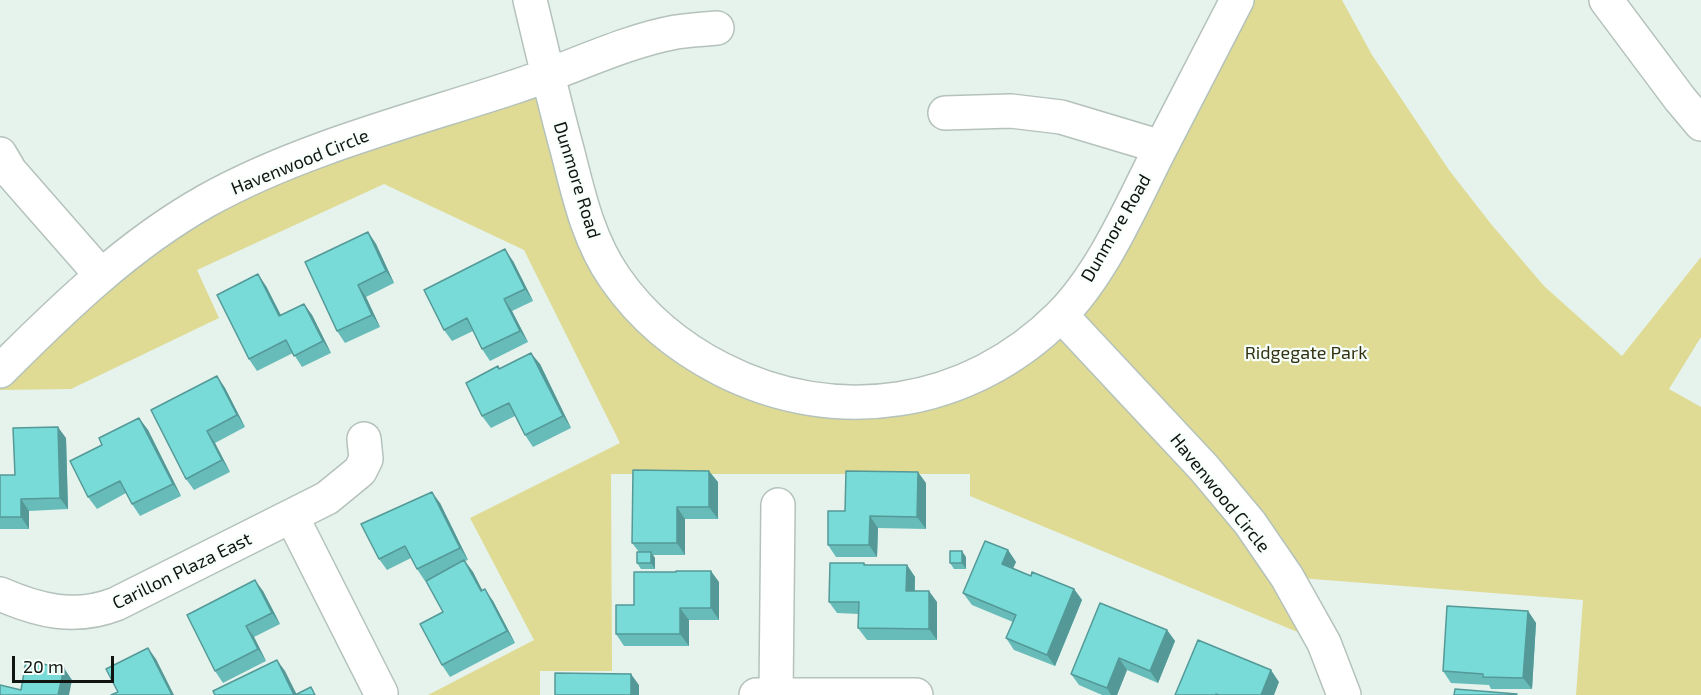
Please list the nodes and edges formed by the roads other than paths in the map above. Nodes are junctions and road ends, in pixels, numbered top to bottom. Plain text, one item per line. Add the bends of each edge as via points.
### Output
1 (530, 0) edge
2 (1237, 0) edge
3 (1606, 0) edge
4 (717, 28) dead end
5 (548, 77) junction
6 (945, 113) dead end
7 (1701, 124) edge
8 (1161, 147) junction
9 (0, 154) edge
10 (101, 275) junction
11 (1061, 315) junction
12 (0, 371) edge
13 (364, 439) dead end
14 (778, 505) dead end
15 (292, 517) junction
16 (0, 594) edge
17 (381, 693) dead end
18 (765, 694) edge
19 (916, 695) edge
20 (1344, 695) edge

1 - 5 street, Dunmore Road
2 - 8 street, Dunmore Road
3 - 7 street
4 - 5 street, Havenwood Circle via 676,32 635,43
5 - 10 street, Havenwood Circle via 326,148 264,173 206,201
5 - 11 street, Dunmore Road via 592,236 615,279 679,344 745,381 788,395 830,402 873,403 918,397 962,382 1013,355
6 - 8 street via 1011,111 1061,117
8 - 11 street, Dunmore Road via 1092,276
9 - 10 street via 10,171
10 - 12 street, Havenwood Circle
11 - 20 street, Havenwood Circle via 1250,523 1287,577 1324,643
13 - 15 street, Carillon Plaza East via 366,459 355,477
14 - 18 street
15 - 16 street, Carillon Plaza East via 97,611 46,611
15 - 17 street
18 - 19 street

